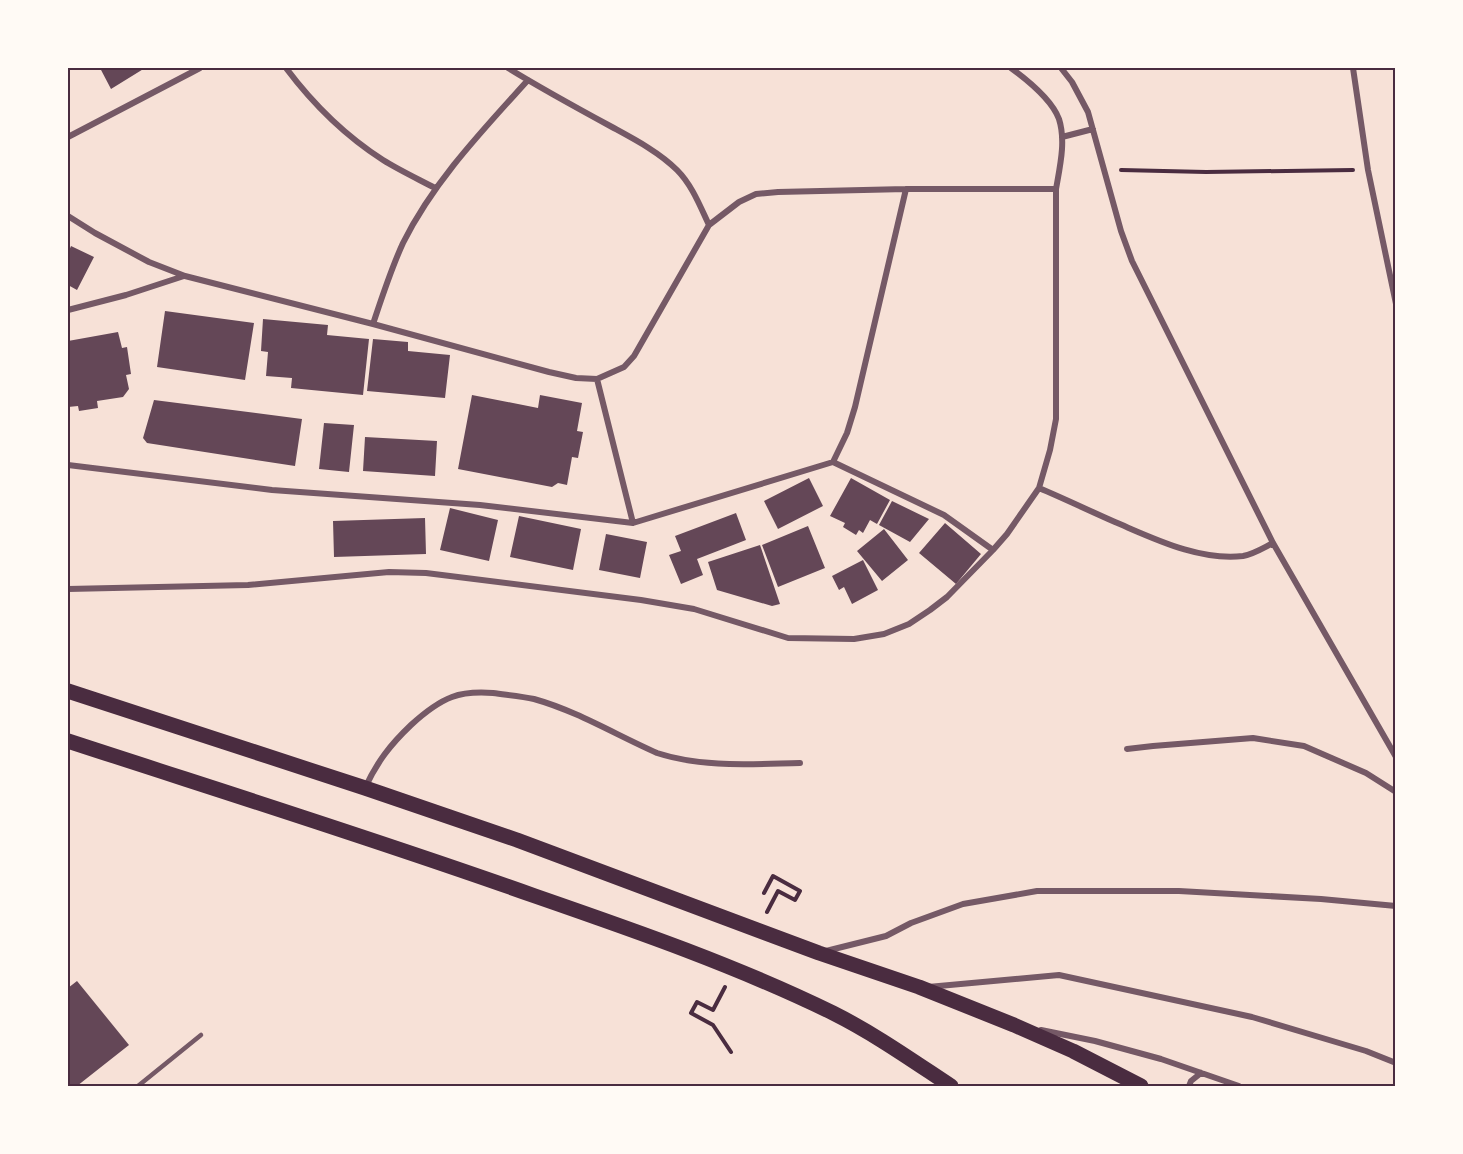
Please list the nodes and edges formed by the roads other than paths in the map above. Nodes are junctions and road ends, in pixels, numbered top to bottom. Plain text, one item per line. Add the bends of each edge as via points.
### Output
1 (200, 68) edge
2 (286, 68) edge
3 (508, 68) edge
4 (1011, 68) edge
5 (1061, 68) edge
6 (1353, 68) edge
7 (528, 80) junction
8 (1093, 129) junction
9 (68, 137) edge
10 (1062, 137) junction
11 (435, 188) junction
12 (906, 189) junction
13 (1056, 189) junction
14 (68, 216) edge
15 (709, 225) junction
16 (184, 276) junction
17 (1395, 304) edge
18 (68, 310) edge
19 (373, 324) junction
20 (597, 379) junction
21 (833, 462) junction
22 (68, 465) edge
23 (1039, 488) junction
24 (633, 523) junction
25 (1273, 543) junction
26 (993, 550) junction
27 (68, 589) edge
28 (68, 691) edge
29 (68, 741) edge
30 (1127, 749) dead end
31 (1395, 757) edge
32 (800, 763) dead end
33 (365, 788) junction
34 (1395, 792) edge
35 (1395, 906) edge
36 (819, 953) junction
37 (919, 987) junction
38 (1014, 1025) junction
39 (201, 1035) dead end
40 (1395, 1063) edge
41 (1201, 1073) junction
42 (138, 1086) edge
43 (951, 1086) edge
44 (1141, 1086) edge
45 (1189, 1086) edge
46 (1239, 1086) edge

1 - 9 street
2 - 11 street via 309,97 355,141
3 - 7 street
4 - 10 street via 1052,107 1059,118
5 - 8 street via 1088,112
6 - 17 street via 1368,170
7 - 11 street
7 - 15 street via 638,142 677,170
8 - 10 street
8 - 25 street via 1132,261
10 - 13 street
11 - 19 street via 403,245
12 - 13 street
12 - 15 street via 756,194
12 - 21 street via 855,407
13 - 23 street via 1056,419
14 - 16 street via 149,262
15 - 20 street via 634,356 624,367
16 - 18 street
16 - 19 street
19 - 20 street via 549,372
20 - 24 street
21 - 24 street
21 - 26 street via 944,515
22 - 24 street via 272,490 480,505
23 - 25 street via 1160,541 1200,553 1242,556
23 - 26 street
25 - 31 street
26 - 27 street via 947,597 909,624 885,634 854,639 788,638 694,609 426,573 389,572 248,585
28 - 33 main road
29 - 43 main road via 444,863 677,946 834,1014
30 - 34 street via 1253,738 1304,746 1366,773
32 - 33 street via 693,763 657,753 543,702 517,695 465,693 452,696 420,717 387,750
33 - 36 main road
35 - 36 street via 1179,891 1037,891 963,904 886,936
36 - 37 main road
37 - 38 main road
37 - 40 street via 1059,975 1252,1017
38 - 41 street via 1095,1041
38 - 44 main road
39 - 42 lane
41 - 45 street
41 - 46 street

